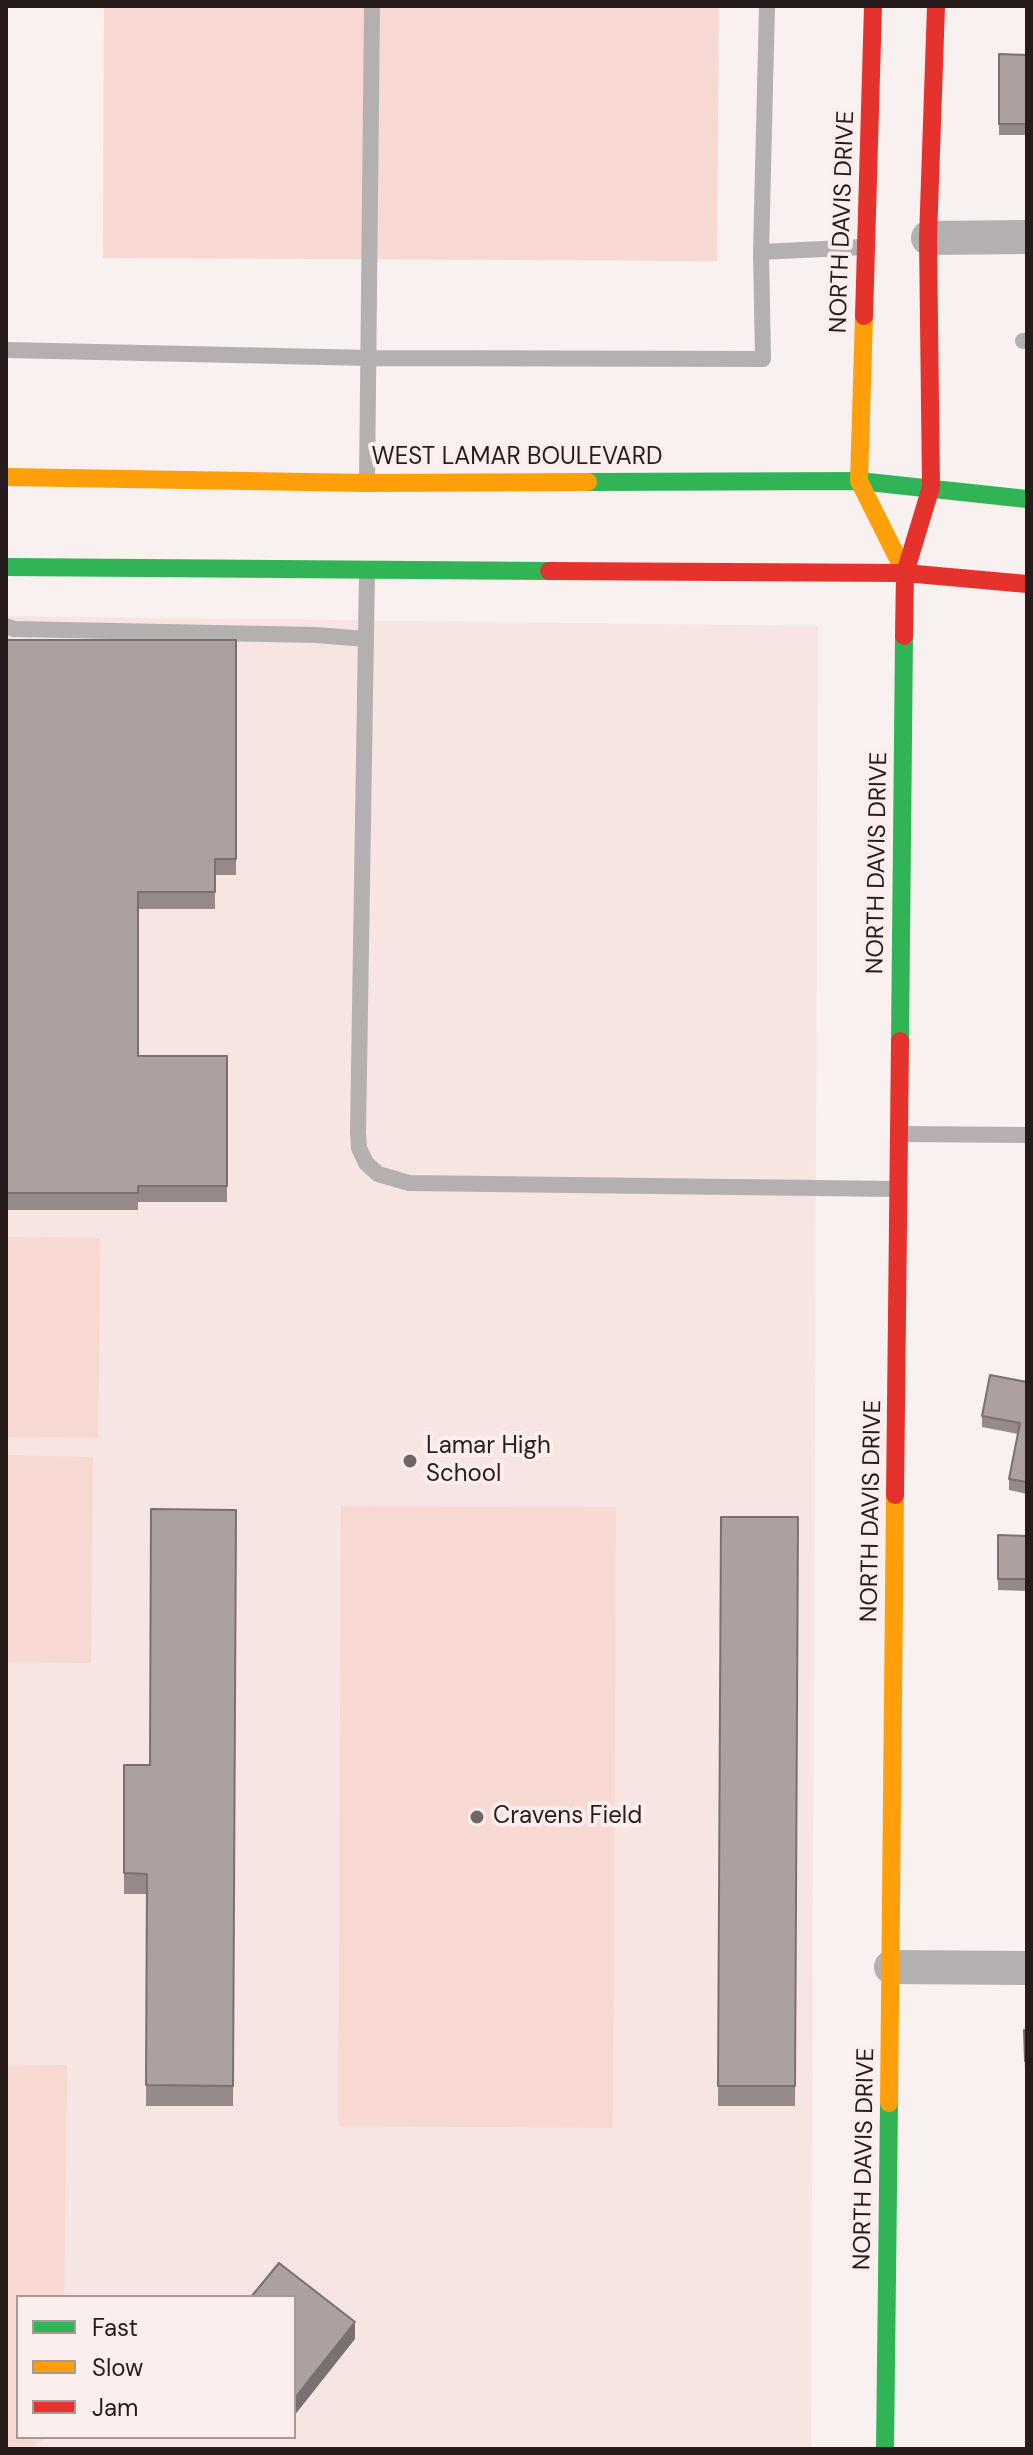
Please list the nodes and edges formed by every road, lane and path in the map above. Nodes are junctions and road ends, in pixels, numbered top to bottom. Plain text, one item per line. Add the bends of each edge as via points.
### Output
1 (372, 6) edge
2 (767, 6) edge
3 (873, 6) edge
4 (936, 6) edge
5 (1027, 237) edge
6 (928, 238) junction
7 (865, 247) junction
8 (761, 252) junction
9 (6, 350) edge
10 (370, 358) junction
11 (6, 477) edge
12 (859, 481) junction
13 (367, 483) junction
14 (931, 487) junction
15 (1027, 499) edge
16 (6, 567) edge
17 (367, 570) junction
18 (905, 573) junction
19 (1027, 584) edge
20 (6, 626) edge
21 (366, 639) junction
22 (899, 1134) junction
23 (1027, 1135) edge
24 (899, 1189) junction
25 (891, 1967) junction
26 (1027, 1968) edge
27 (885, 2449) edge

1 - 10 lane
2 - 8 lane
3 - 7 street, NORTH DAVIS DRIVE
4 - 6 street, NORTH DAVIS DRIVE
5 - 6 street
6 - 14 street, NORTH DAVIS DRIVE
7 - 8 lane
7 - 12 street, NORTH DAVIS DRIVE
8 - 10 lane via 763,359
9 - 10 lane
10 - 13 lane
11 - 13 street, WEST LAMAR BOULEVARD
12 - 13 street, WEST LAMAR BOULEVARD
12 - 14 street, WEST LAMAR BOULEVARD
12 - 18 street, NORTH DAVIS DRIVE
14 - 15 street, WEST LAMAR BOULEVARD
14 - 18 street, NORTH DAVIS DRIVE
16 - 17 street
17 - 18 street
17 - 21 lane
18 - 19 street
18 - 22 street, NORTH DAVIS DRIVE
20 - 21 lane
21 - 24 lane via 358,1133 366,1163 378,1174 409,1183
22 - 23 lane
22 - 24 street, NORTH DAVIS DRIVE
24 - 25 street, NORTH DAVIS DRIVE
25 - 26 street
25 - 27 street, NORTH DAVIS DRIVE

